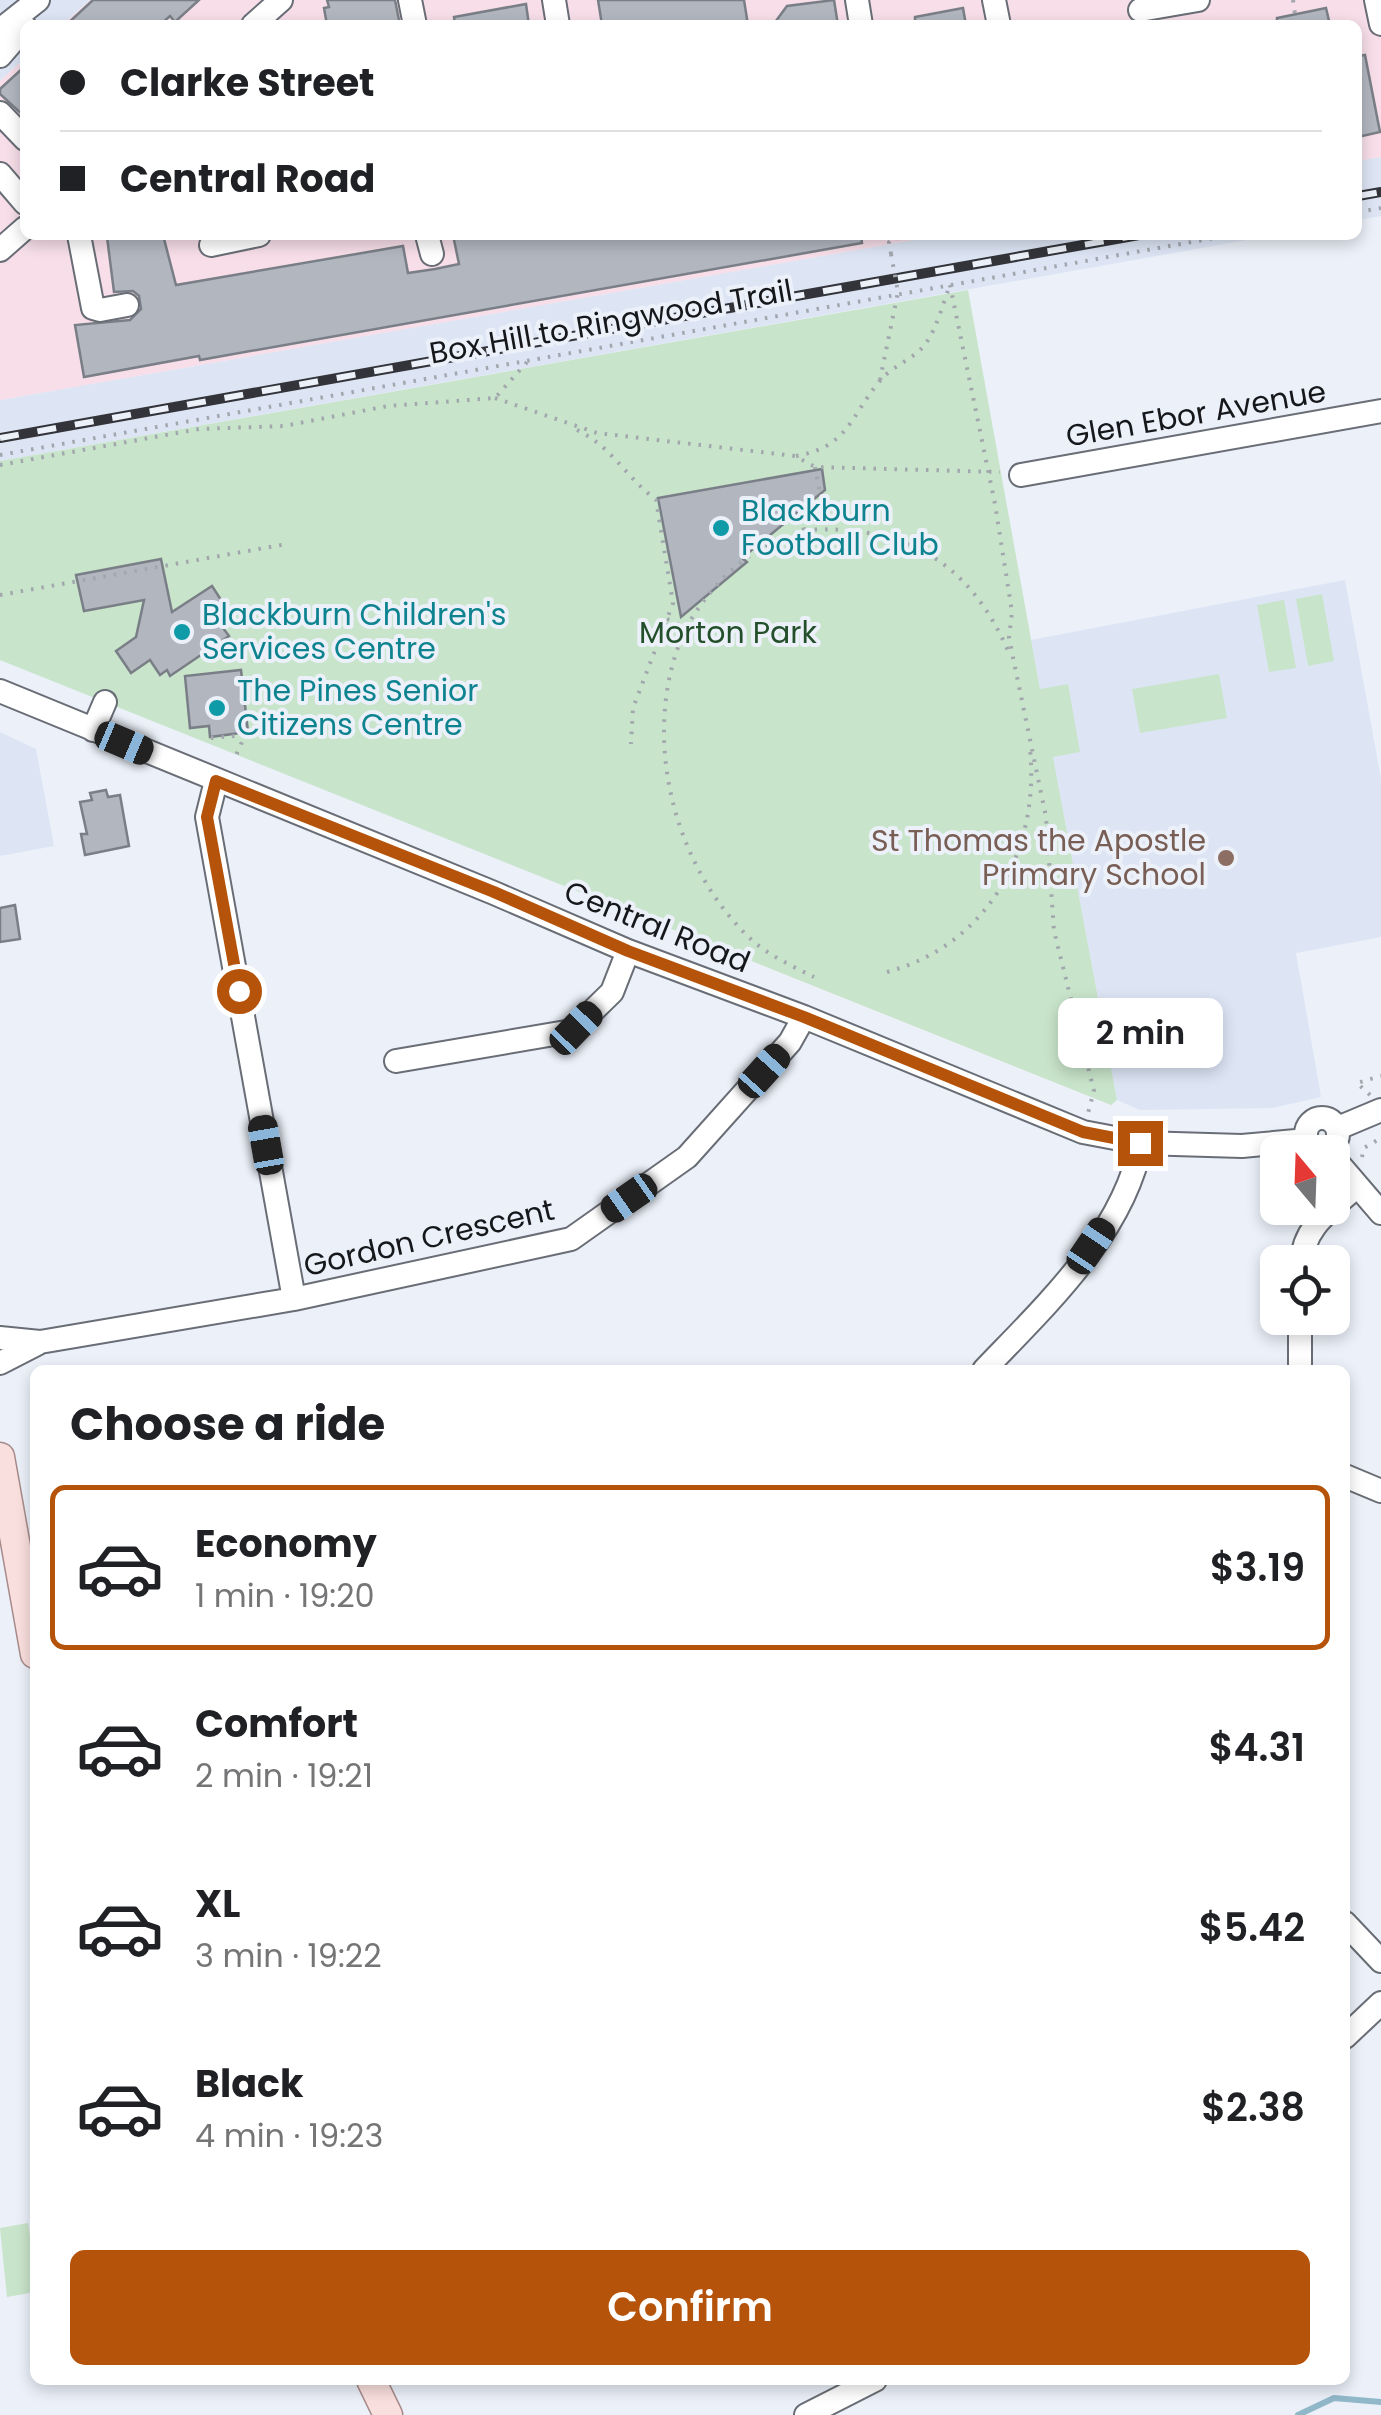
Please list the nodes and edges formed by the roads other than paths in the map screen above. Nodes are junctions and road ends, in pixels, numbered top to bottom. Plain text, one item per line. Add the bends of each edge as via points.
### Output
1 (38, 0) edge
2 (48, 0) edge
3 (1198, 0) edge
4 (1376, 0) edge
5 (1141, 12) edge
6 (31, 20) edge
7 (1381, 24) edge
8 (0, 30) edge
9 (20, 33) edge
10 (0, 56) edge
11 (0, 113) edge
12 (20, 134) edge
13 (0, 174) edge
14 (20, 196) edge
15 (20, 232) edge
16 (80, 240) edge
17 (233, 240) edge
18 (212, 244) dead end
19 (0, 250) edge
20 (127, 305) dead end
21 (1381, 411) edge
22 (1021, 476) road end
23 (0, 692) edge
24 (105, 702) dead end
25 (93, 730) junction
26 (216, 781) junction
27 (628, 951) junction
28 (804, 1017) junction
29 (396, 1062) dead end
30 (1381, 1107) edge
31 (1341, 1135) edge
32 (1140, 1143) junction
33 (1260, 1146) edge
34 (1350, 1179) edge
35 (1356, 1188) junction
36 (1381, 1213) edge
37 (1303, 1245) edge
38 (294, 1299) junction
39 (1300, 1335) edge
40 (0, 1338) edge
41 (40, 1342) junction
42 (0, 1363) edge
43 (988, 1365) edge
44 (1300, 1365) edge
45 (0, 1459) edge
46 (1350, 1478) edge
47 (1381, 1491) edge
48 (30, 1626) edge
49 (1350, 1927) edge
50 (1381, 1961) edge
51 (1381, 2003) edge
52 (1350, 2032) edge
53 (373, 2385) edge
54 (865, 2385) edge
55 (388, 2415) edge
56 (806, 2415) edge

1 - 8 street
2 - 6 street
3 - 5 street
4 - 7 street
9 - 10 street
11 - 12 street
13 - 14 street
15 - 19 street
16 - 20 street via 92,308
17 - 18 street
21 - 22 street, Glen Ebor Avenue
23 - 25 street, Central Road
24 - 25 street
25 - 26 street, Central Road
26 - 27 street, Central Road
26 - 38 street via 207,817
27 - 28 street, Central Road
27 - 29 street via 617,984 572,1031
28 - 32 street, Central Road via 1083,1132
28 - 38 street, Gordon Crescent via 790,1042 687,1157 571,1239
30 - 31 street, Central Road
32 - 33 street, Central Road
32 - 43 street via 1125,1197 1074,1270
34 - 35 street
35 - 36 street
35 - 37 street
38 - 41 street, Gordon Crescent
39 - 44 street
40 - 41 street, Gordon Crescent
41 - 42 street, Gordon Crescent
45 - 48 main road
46 - 47 street
49 - 50 street
51 - 52 street
53 - 55 main road
54 - 56 street

